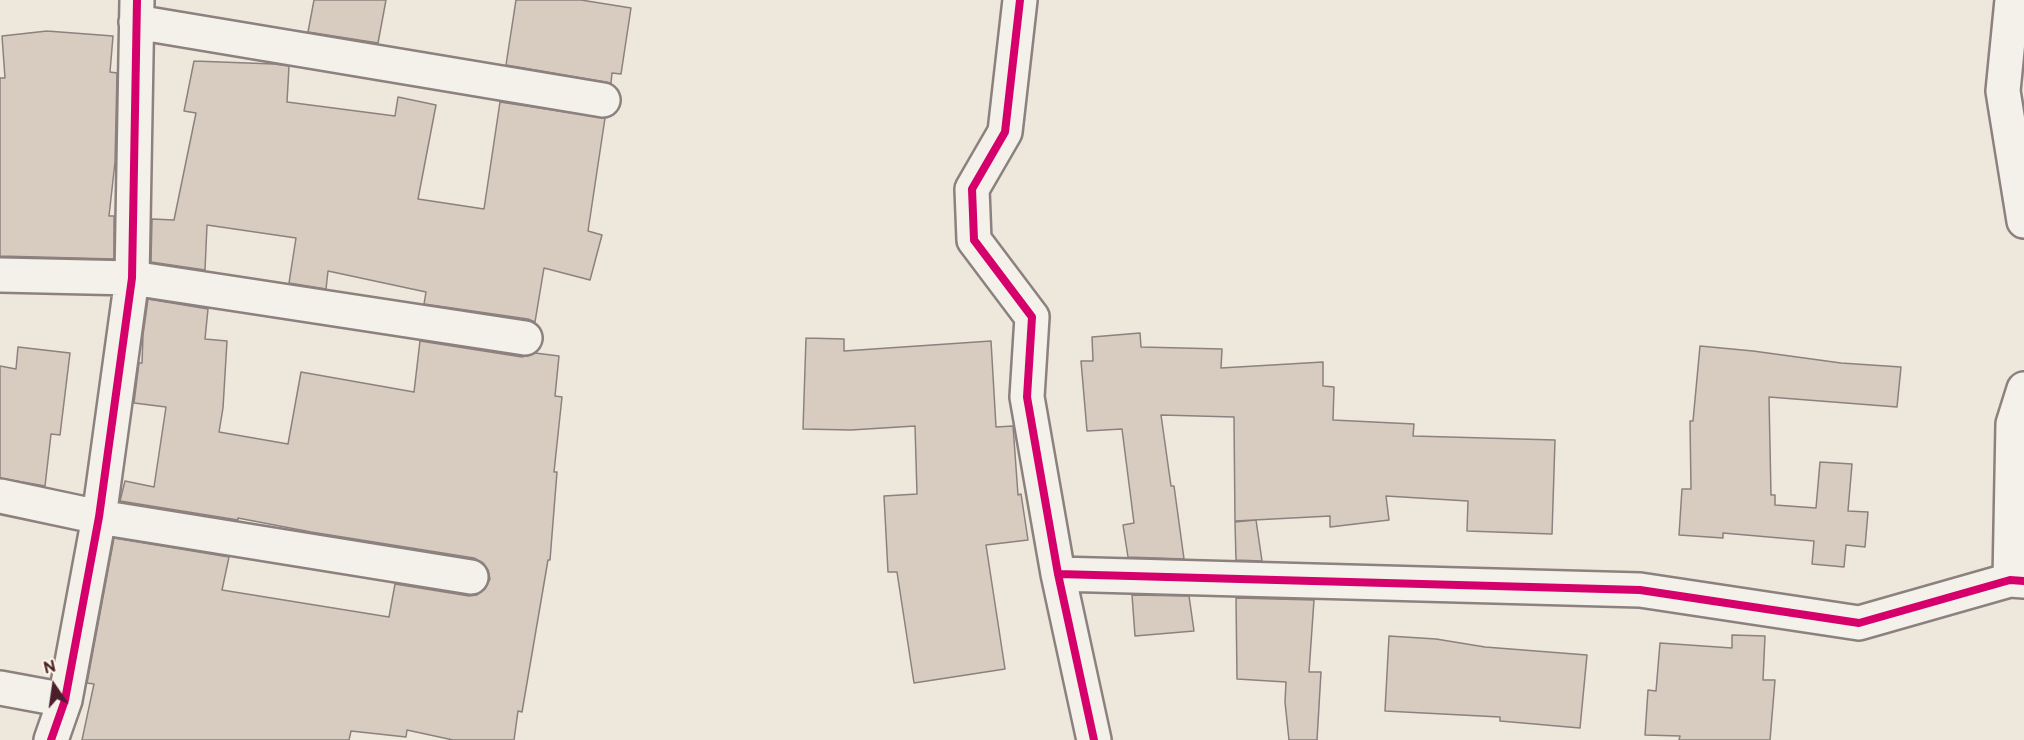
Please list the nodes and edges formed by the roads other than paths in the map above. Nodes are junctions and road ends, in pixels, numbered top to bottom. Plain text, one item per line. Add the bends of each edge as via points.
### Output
1 (1020, 0) edge
2 (2012, 0) edge
3 (137, 11) edge
4 (603, 100) dead end
5 (2024, 221) edge
6 (0, 275) edge
7 (132, 278) junction
8 (525, 338) dead end
9 (2024, 389) edge
10 (0, 496) edge
11 (99, 517) junction
12 (1058, 574) junction
13 (471, 577) dead end
14 (2017, 581) edge
15 (0, 688) edge
16 (65, 700) junction
17 (51, 740) edge
18 (1095, 740) edge

1 - 12 street via 1005,132 972,189 974,240 1032,317 1027,397
2 - 5 street via 2003,91
3 - 4 street
3 - 7 street
6 - 7 street
7 - 8 street
7 - 11 street
9 - 14 street via 2013,424
10 - 11 street
11 - 13 street
11 - 16 street
12 - 14 street via 1640,590 1859,623
12 - 18 street
15 - 16 street
16 - 17 street

